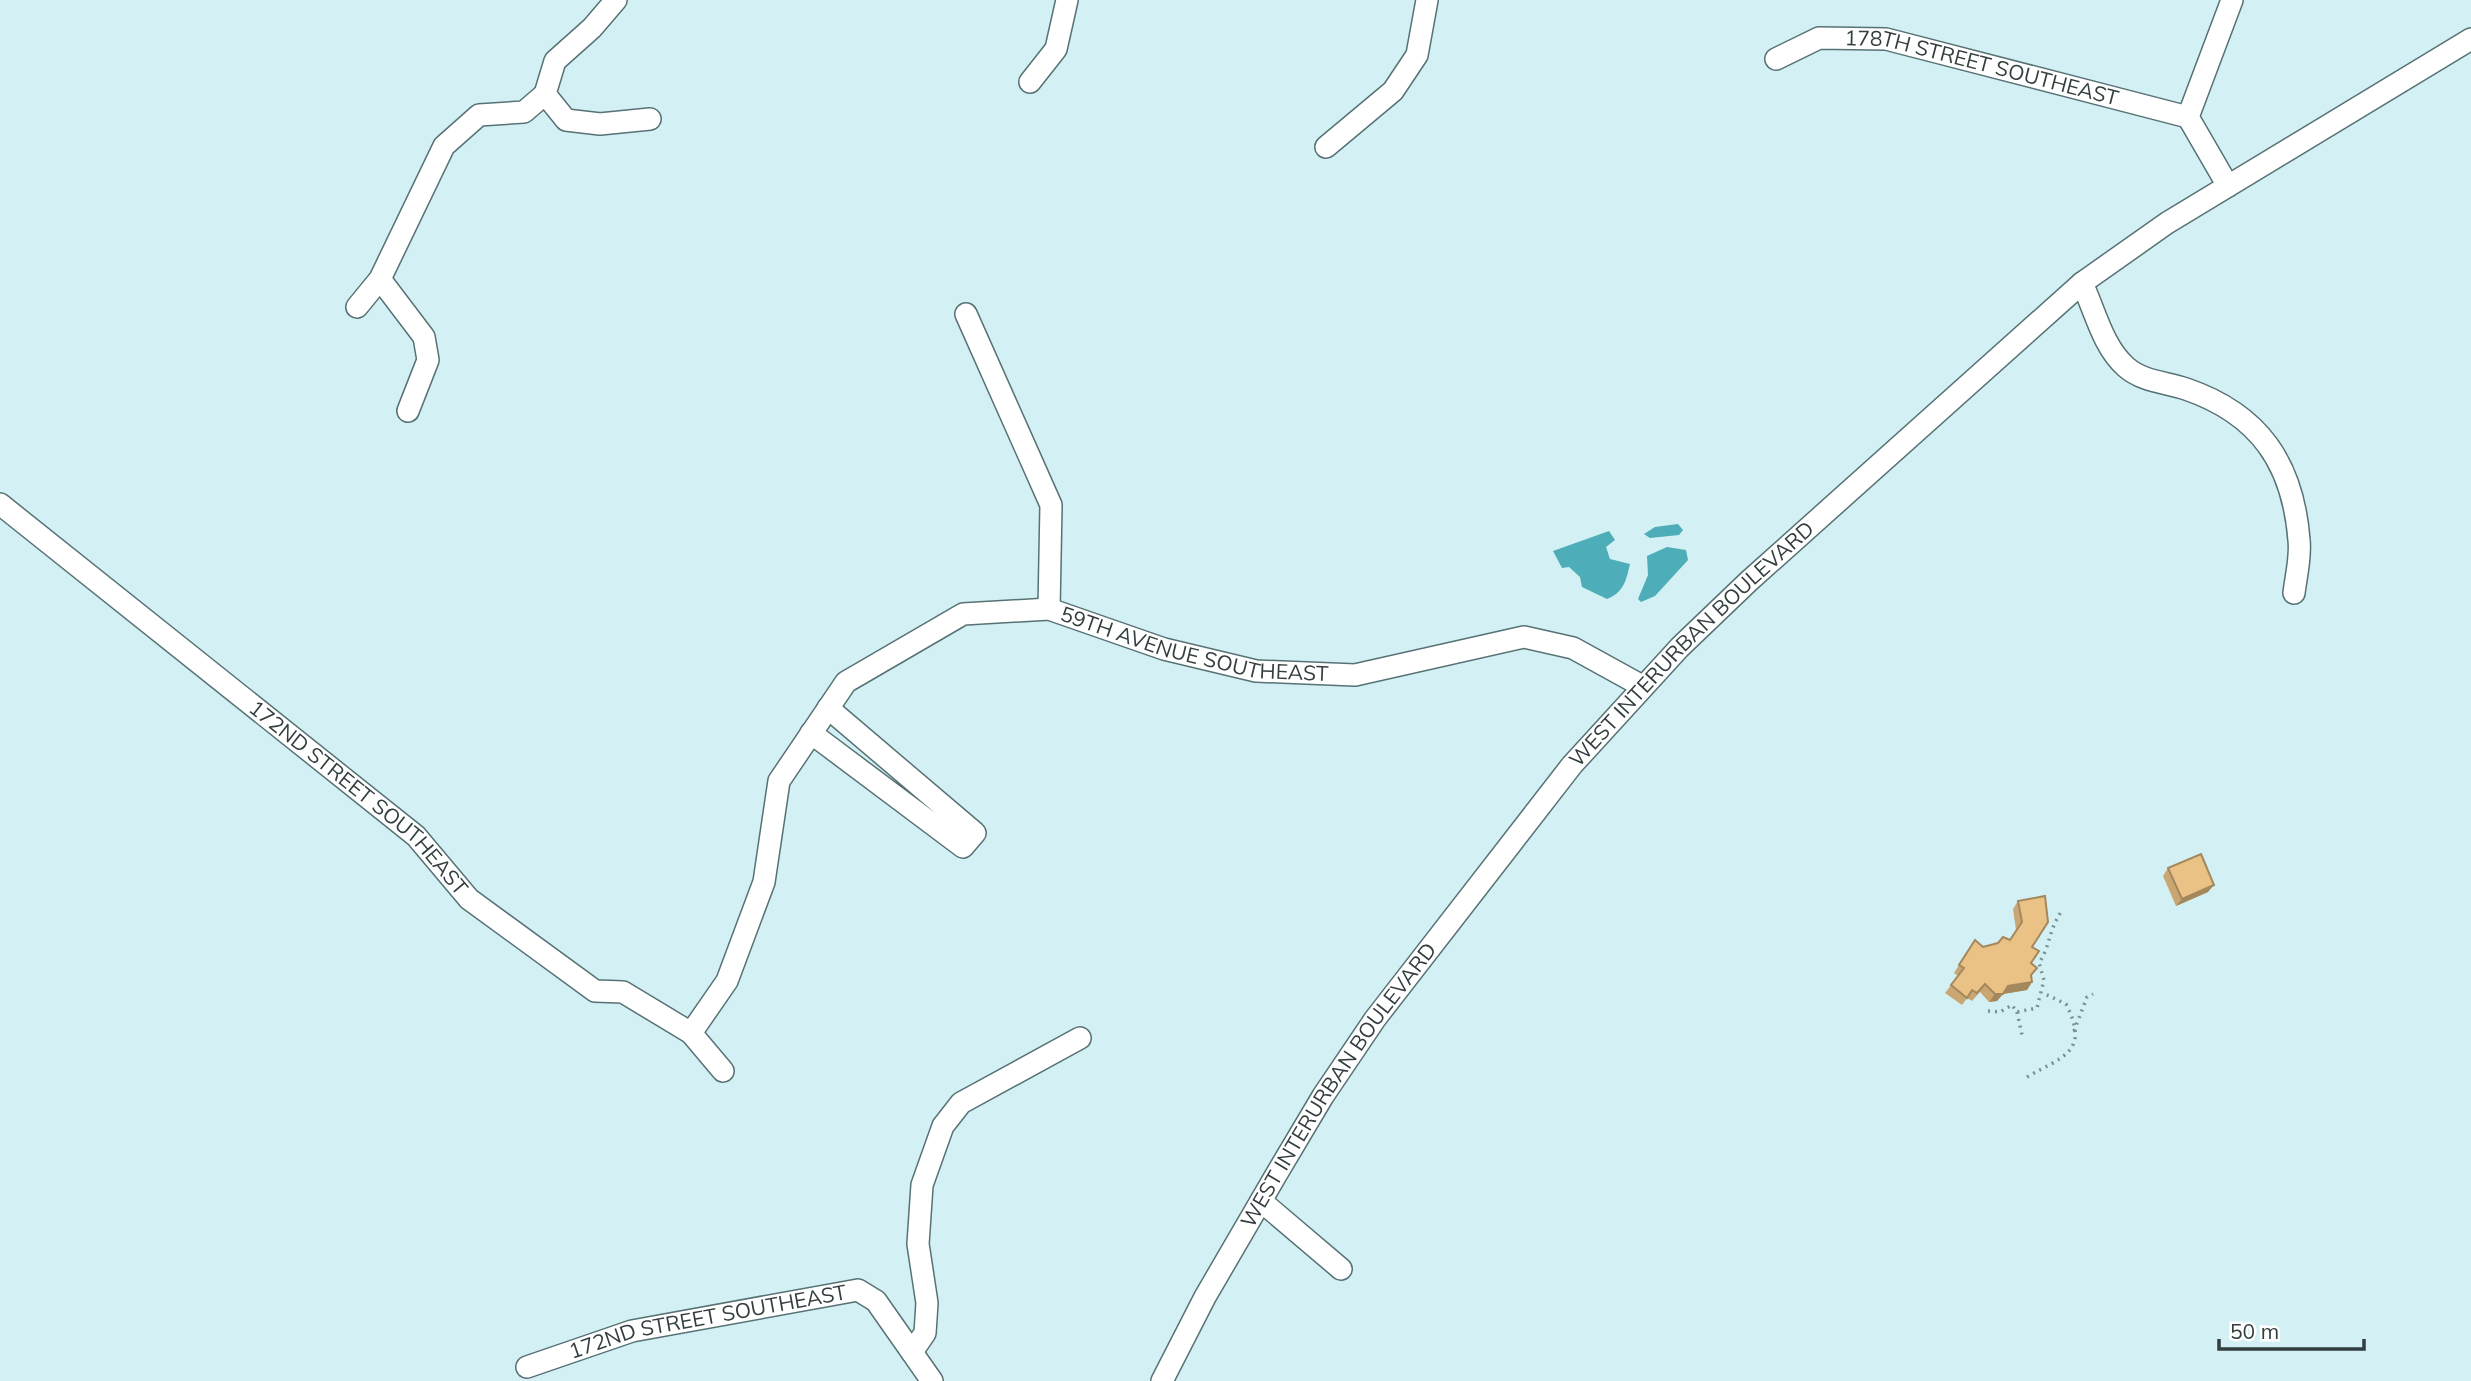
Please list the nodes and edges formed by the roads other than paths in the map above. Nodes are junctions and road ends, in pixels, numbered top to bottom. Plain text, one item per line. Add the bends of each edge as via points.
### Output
1 (616, 0) edge
2 (1067, 0) edge
3 (1427, 0) edge
4 (2232, 0) edge
5 (2471, 39) edge
6 (1776, 59) dead end
7 (1030, 82) dead end
8 (545, 94) junction
9 (2188, 117) junction
10 (650, 119) dead end
11 (1326, 146) dead end
12 (2228, 186) junction
13 (380, 279) junction
14 (2082, 283) junction
15 (357, 307) dead end
16 (966, 314) dead end
17 (408, 411) dead end
18 (0, 504) edge
19 (2294, 593) dead end
20 (1049, 609) junction
21 (1642, 686) junction
22 (828, 708) junction
23 (811, 733) junction
24 (691, 1033) junction
25 (1080, 1038) dead end
26 (723, 1071) dead end
27 (1261, 1201) junction
28 (1341, 1269) dead end
29 (912, 1352) junction
30 (527, 1367) dead end
31 (932, 1381) edge
32 (1162, 1381) edge

1 - 8 street via 555,61
2 - 7 street via 1056,49
3 - 11 street via 1417,55 1393,91
4 - 9 street
5 - 12 street
6 - 9 street, 178TH STREET SOUTHEAST via 1819,38 1886,38
8 - 10 street via 566,120 600,124
8 - 13 street via 524,113 479,115 444,146
9 - 12 street
12 - 14 street, WEST INTERURBAN BOULEVARD
13 - 15 street
13 - 17 street via 424,337 428,360
14 - 19 street via 2111,349 2127,369 2187,389 2243,418 2263,436 2281,466 2292,501 2300,542
14 - 21 street, WEST INTERURBAN BOULEVARD via 1749,580
16 - 20 street via 1051,505
18 - 24 street, 172ND STREET SOUTHEAST via 416,836 469,899 595,991 623,992
20 - 21 street, 59TH AVENUE SOUTHEAST via 1164,649 1256,671 1355,675 1524,637 1573,648
20 - 22 street, 59TH AVENUE SOUTHEAST via 963,614 846,682
21 - 27 street, WEST INTERURBAN BOULEVARD via 1572,765 1375,1019
22 - 23 street, 59TH AVENUE SOUTHEAST
22 - 23 street via 975,832 963,847
23 - 24 street, 59TH AVENUE SOUTHEAST via 779,781 764,882 727,981
24 - 26 street, 172ND STREET SOUTHEAST
25 - 29 street via 961,1103 943,1126 922,1185 918,1244 927,1303 925,1333
27 - 28 street
27 - 32 street, WEST INTERURBAN BOULEVARD
29 - 30 street, 172ND STREET SOUTHEAST via 876,1301 859,1290 632,1331
29 - 31 street, 172ND STREET SOUTHEAST

